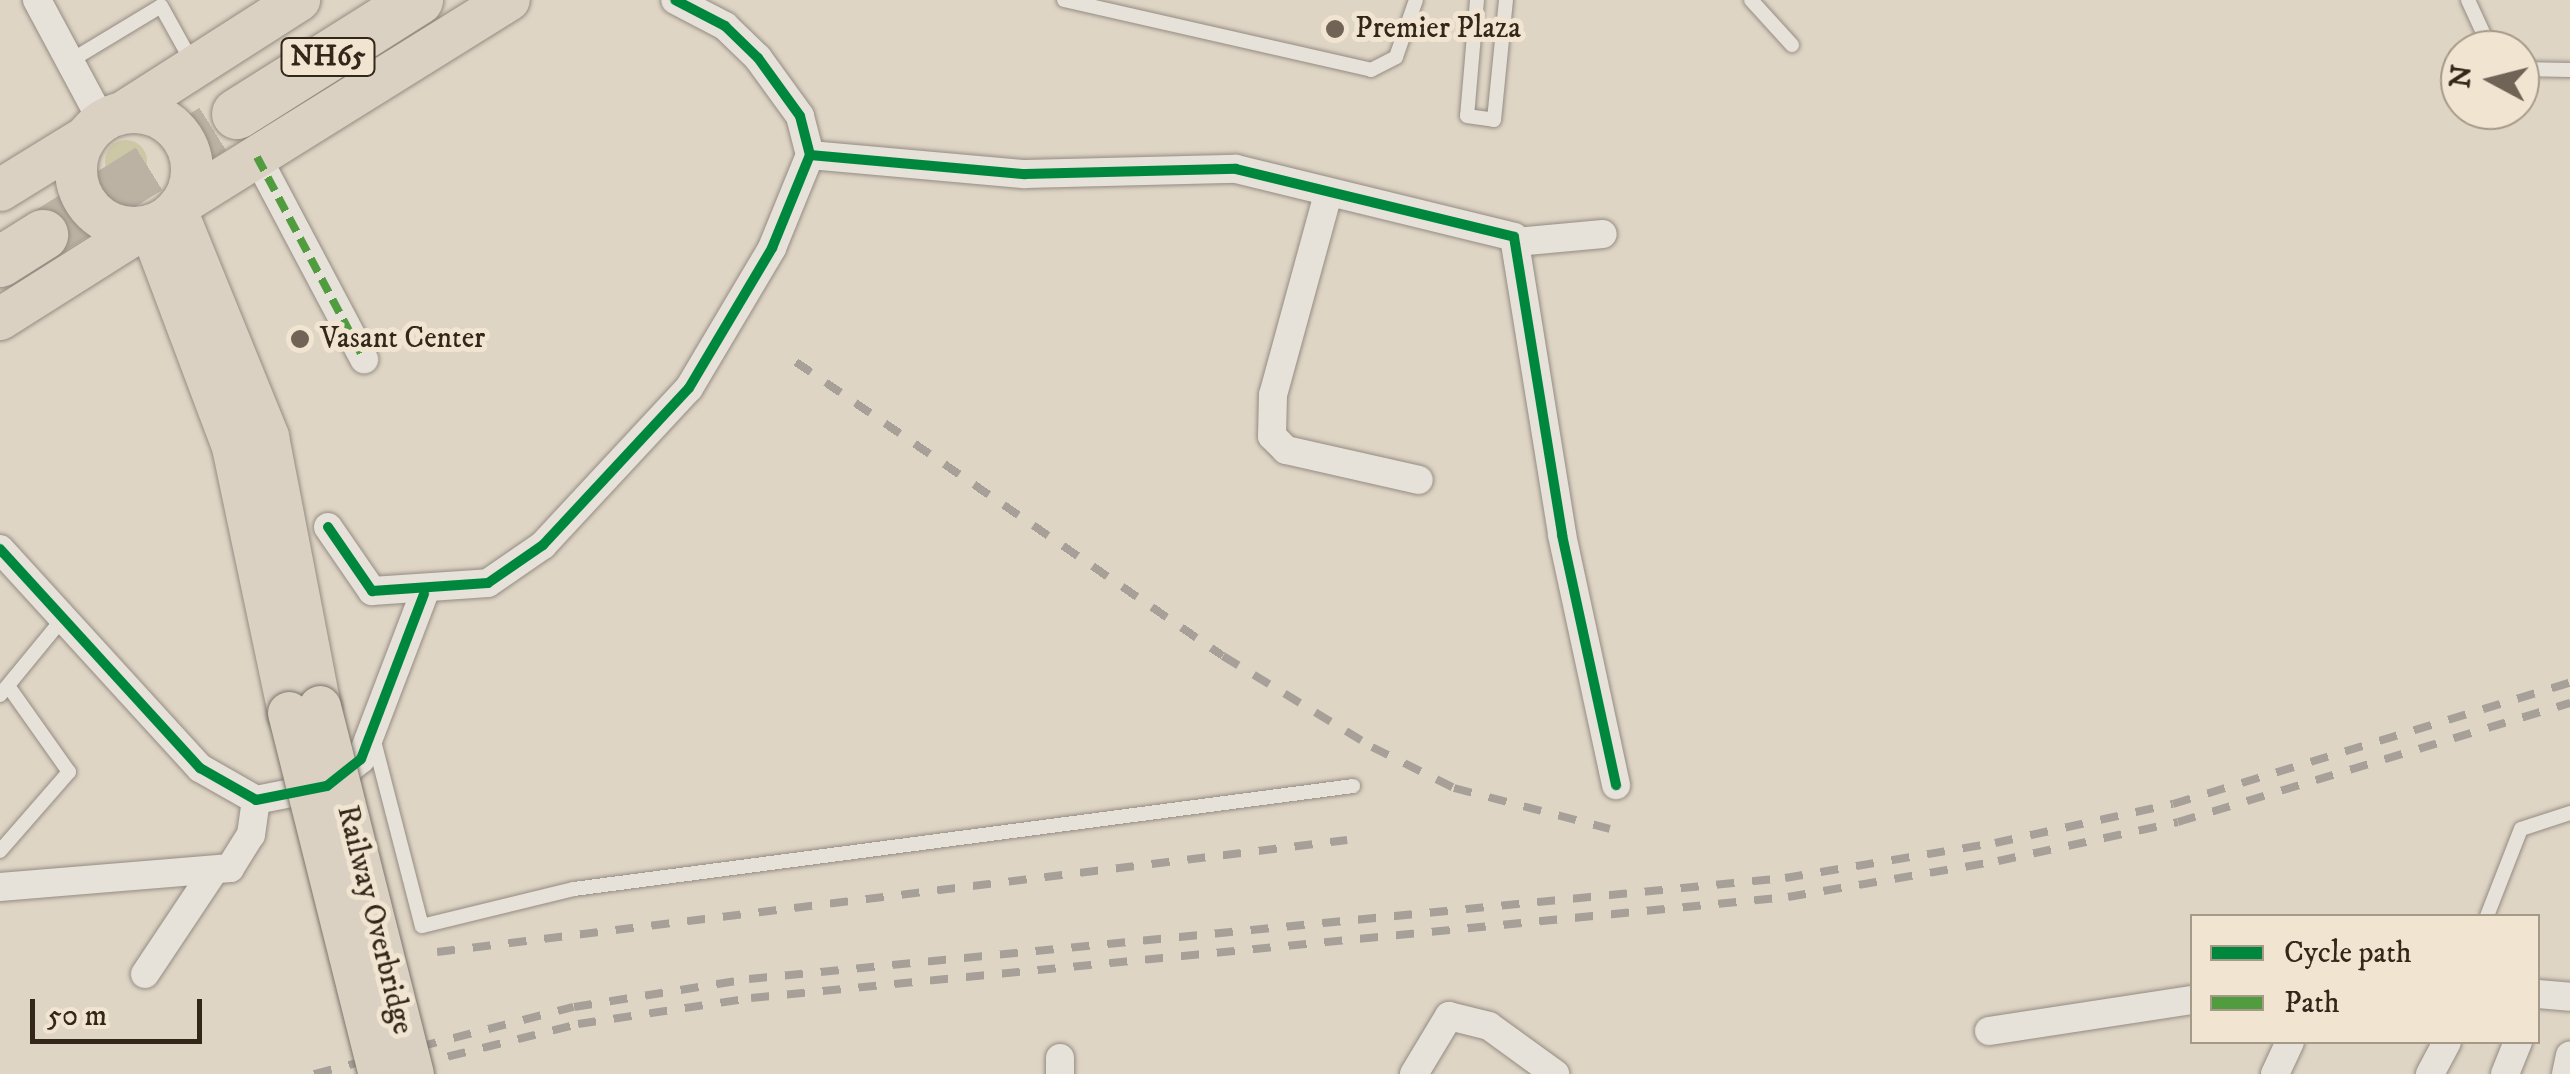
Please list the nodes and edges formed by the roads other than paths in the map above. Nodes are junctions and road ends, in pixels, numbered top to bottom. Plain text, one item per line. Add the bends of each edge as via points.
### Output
1 (37, 0) edge
2 (357, 0) edge
3 (418, 0) edge
4 (509, 0) edge
5 (675, 0) edge
6 (1064, 0) edge
7 (1416, 0) edge
8 (1477, 0) edge
9 (1506, 0) edge
10 (1751, 0) edge
11 (2468, 0) edge
12 (165, 3) edge
13 (286, 3) edge
14 (2482, 30) edge
15 (1792, 45) dead end
16 (70, 61) junction
17 (2540, 69) edge
18 (2570, 70) edge
19 (227, 106) junction
20 (104, 123) junction
21 (810, 155) junction
22 (1328, 194) junction
23 (17, 214) edge
24 (163, 217) junction
25 (1603, 234) dead end
26 (1516, 242) junction
27 (0, 262) edge
28 (0, 318) edge
29 (364, 359) dead end
30 (1418, 480) dead end
31 (328, 527) dead end
32 (0, 548) edge
33 (424, 594) junction
34 (60, 622) junction
35 (4, 691) edge
36 (304, 710) junction
37 (374, 740) junction
38 (1353, 786) dead end
39 (1616, 786) dead end
40 (256, 800) junction
41 (2570, 813) edge
42 (0, 851) edge
43 (212, 872) junction
44 (0, 887) edge
45 (2488, 914) edge
46 (146, 974) dead end
47 (2540, 994) edge
48 (2570, 997) edge
49 (2190, 1000) edge
50 (1989, 1031) dead end
51 (2289, 1044) edge
52 (2446, 1044) edge
53 (2517, 1044) edge
54 (2570, 1055) edge
55 (380, 1074) edge
56 (412, 1074) edge
57 (1414, 1074) edge
58 (1555, 1074) edge
59 (2275, 1074) edge
60 (2430, 1074) edge
61 (2504, 1074) edge
62 (2566, 1074) edge

1 - 16 street
2 - 19 highway, NH65
3 - 19 highway, NH65
4 - 19 main road
5 - 21 street via 725,26 758,58 800,116
6 - 7 lane via 1371,70 1396,57
8 - 9 lane via 1467,116 1494,120
10 - 15 lane
11 - 14 lane
12 - 16 lane
12 - 19 lane
13 - 19 main road
16 - 20 street
17 - 18 lane
19 - 20 main road
19 - 24 main road
19 - 29 street
20 - 23 main road
20 - 24 main road via 76,169 84,202 110,224
20 - 24 main road via 157,116 183,138 192,171
21 - 22 street via 1025,174 1236,169
21 - 33 street via 772,248 656,427 513,568 488,583
22 - 26 street via 1500,227
22 - 30 street via 1273,396 1272,436 1286,450
23 - 27 highway
24 - 28 main road
24 - 36 main road via 268,437
25 - 26 street
26 - 39 street via 1562,535
31 - 33 street via 372,591
32 - 34 street
33 - 37 street
34 - 35 lane
34 - 40 street via 200,768
35 - 42 lane via 69,772
36 - 55 main road, Railway Overbridge, bridge
36 - 56 main road, Railway Overbridge, bridge
37 - 38 lane via 422,926 574,889
37 - 40 street via 328,786
40 - 43 street via 242,856
41 - 45 lane via 2522,828
43 - 44 street
43 - 46 street
47 - 48 street
49 - 50 street
51 - 59 street
52 - 60 street
53 - 61 street
54 - 62 street
57 - 58 street via 1449,1016 1489,1026

